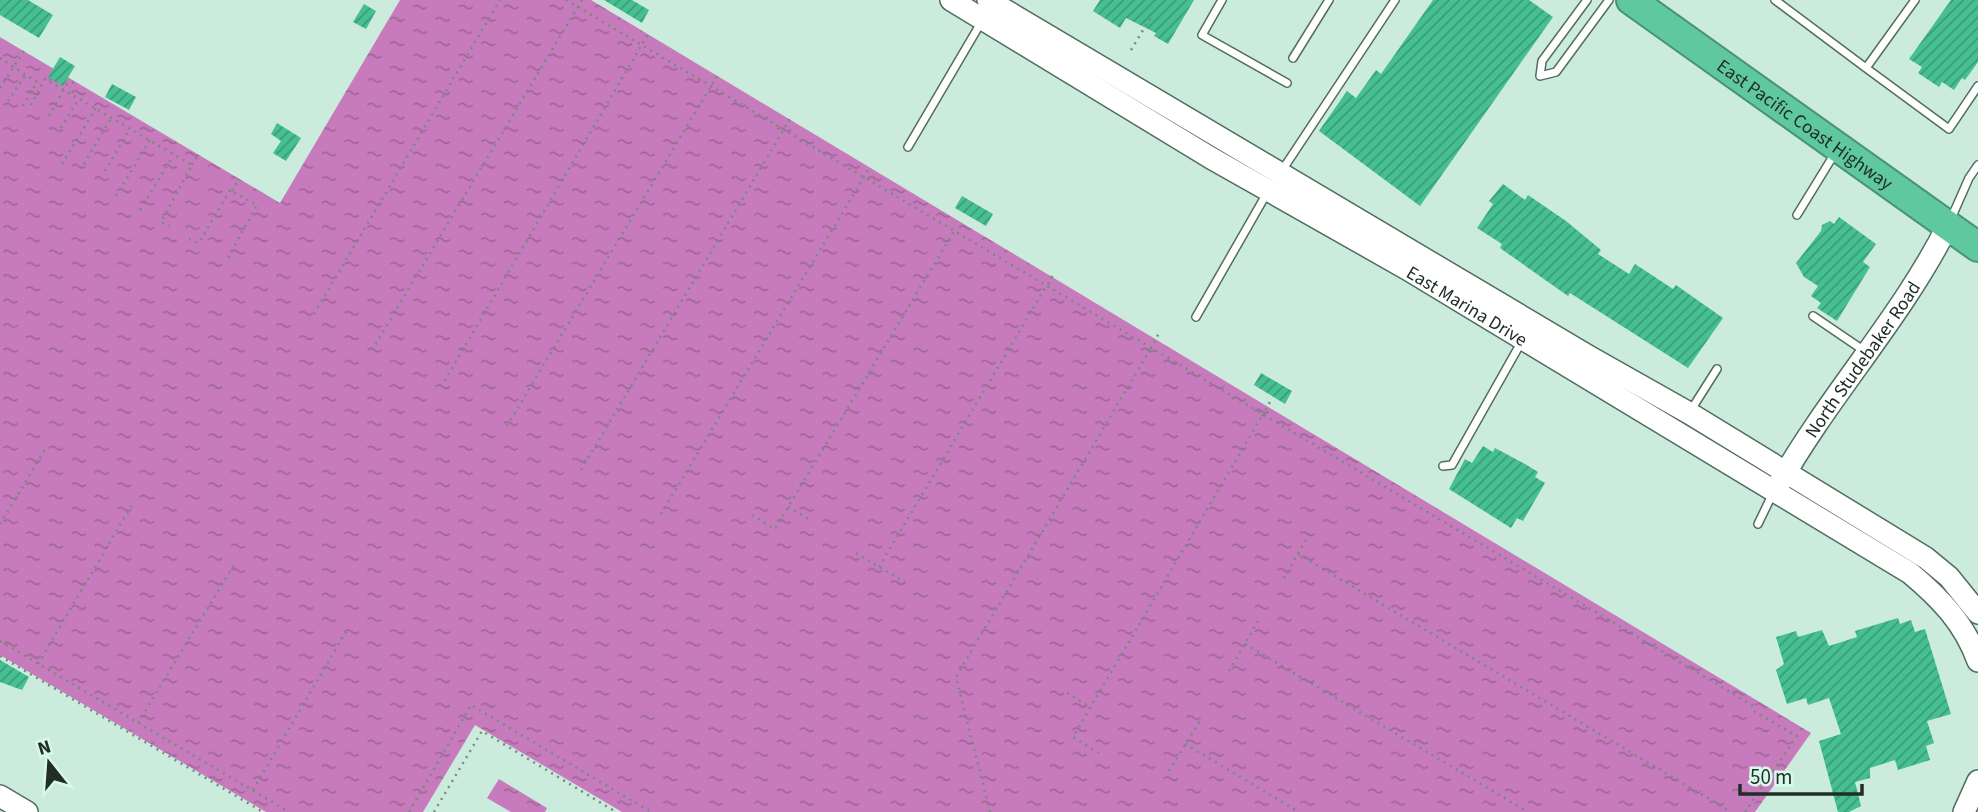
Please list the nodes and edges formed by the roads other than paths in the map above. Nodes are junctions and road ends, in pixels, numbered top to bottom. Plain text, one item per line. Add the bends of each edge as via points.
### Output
1 (951, 0) edge
2 (1222, 0) edge
3 (1329, 0) edge
4 (1395, 0) edge
5 (1587, 0) edge
6 (1609, 0) edge
7 (1631, 0) edge
8 (1775, 0) edge
9 (1915, 0) edge
10 (988, 7) edge
11 (1293, 58) dead end
12 (1866, 68) junction
13 (1287, 83) dead end
14 (1978, 86) edge
15 (908, 147) dead end
16 (1838, 148) junction
17 (1978, 165) edge
18 (1275, 181) junction
19 (1797, 215) dead end
20 (1948, 225) junction
21 (1978, 247) edge
22 (1813, 316) dead end
23 (1196, 317) dead end
24 (1528, 332) junction
25 (1867, 353) junction
26 (1717, 369) dead end
27 (1689, 413) junction
28 (1443, 466) dead end
29 (1786, 471) junction
30 (1774, 492) junction
31 (1758, 524) dead end
32 (1978, 613) edge
33 (1978, 661) edge
34 (1978, 781) edge
35 (0, 796) edge
36 (27, 812) edge
37 (1964, 812) edge

1 - 10 main road, East Marina Drive
2 - 13 lane via 1202,35
3 - 11 lane
4 - 18 lane
5 - 6 lane via 1542,61 1540,76 1556,72
7 - 16 highway, East Pacific Coast Highway
8 - 12 lane
9 - 12 lane
10 - 15 lane
10 - 18 main road, East Marina Drive via 1210,158
12 - 14 lane via 1949,129
16 - 19 lane
16 - 20 highway, East Pacific Coast Highway
17 - 20 lane
18 - 23 lane
18 - 24 main road, East Marina Drive via 1407,269
20 - 21 highway, East Pacific Coast Highway
20 - 25 main road, North Studebaker Road via 1928,265
22 - 25 lane
24 - 27 main road, East Marina Drive
24 - 28 lane via 1452,465
24 - 30 main road, East Marina Drive
25 - 29 main road, North Studebaker Road
26 - 27 lane
27 - 29 main road, East Marina Drive
29 - 30 main road, North Studebaker Road
29 - 32 main road, East Marina Drive via 1926,558 1949,577
30 - 31 lane
30 - 33 main road, East Marina Drive via 1910,573 1940,598 1967,635
34 - 37 main road
35 - 36 main road

